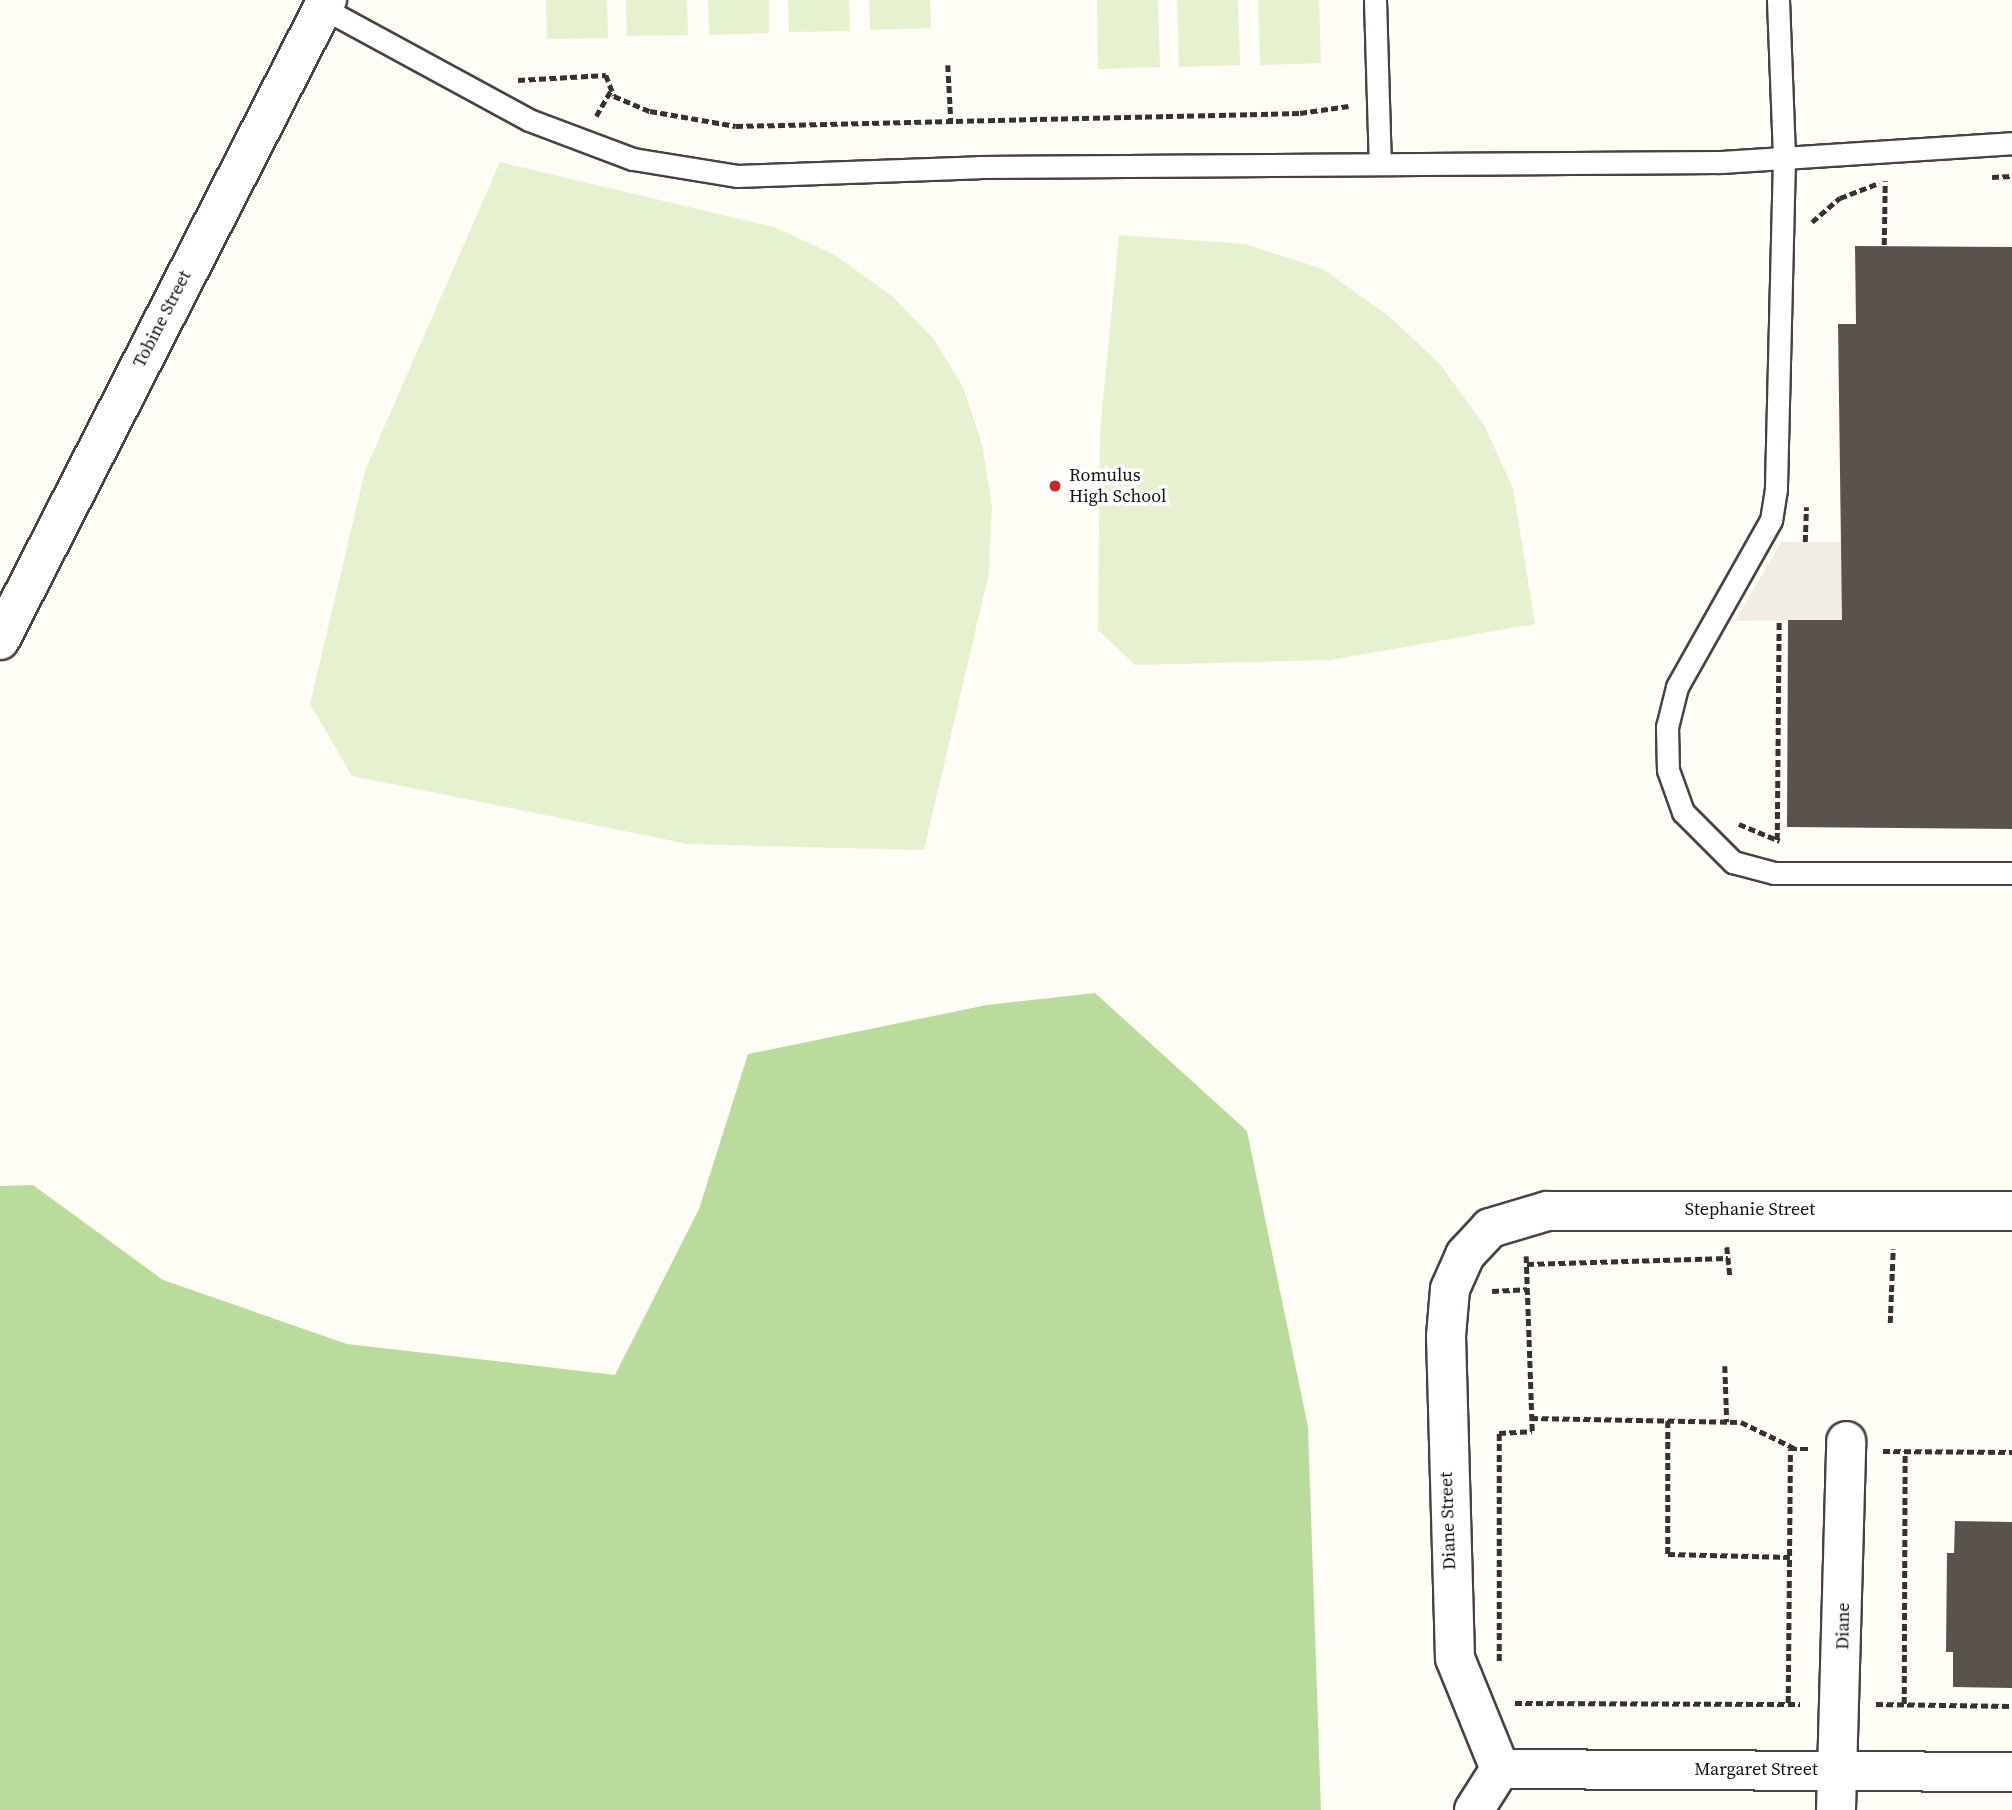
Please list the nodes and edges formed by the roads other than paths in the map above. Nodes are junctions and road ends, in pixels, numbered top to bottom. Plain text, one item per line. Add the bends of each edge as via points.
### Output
1 (1375, 0) edge
2 (1778, 0) edge
3 (325, 4) edge
4 (2012, 143) edge
5 (1784, 158) junction
6 (1380, 164) junction
7 (0, 640) edge
8 (2012, 873) edge
9 (2012, 1211) edge
10 (1490, 1228) joint
11 (1846, 1441) road end
12 (1500, 1769) junction
13 (1837, 1769) junction
14 (2012, 1772) edge
15 (1474, 1810) edge
16 (1836, 1810) edge

1 - 6 lane
2 - 5 lane
3 - 6 lane via 529,120 633,159 737,176
3 - 7 street, Tobine Street
4 - 5 lane
5 - 6 lane
5 - 8 lane via 1771,520 1676,687 1667,727 1668,770 1683,812 1733,862 1774,873
9 - 10 street, Stephanie Street via 1547,1211
10 - 12 street, Diane Street via 1465,1255 1450,1289 1446,1485 1455,1658
11 - 13 street, Diane
12 - 13 street, Margaret Street
12 - 15 street
13 - 14 street, Margaret Street
13 - 16 street, Diane

